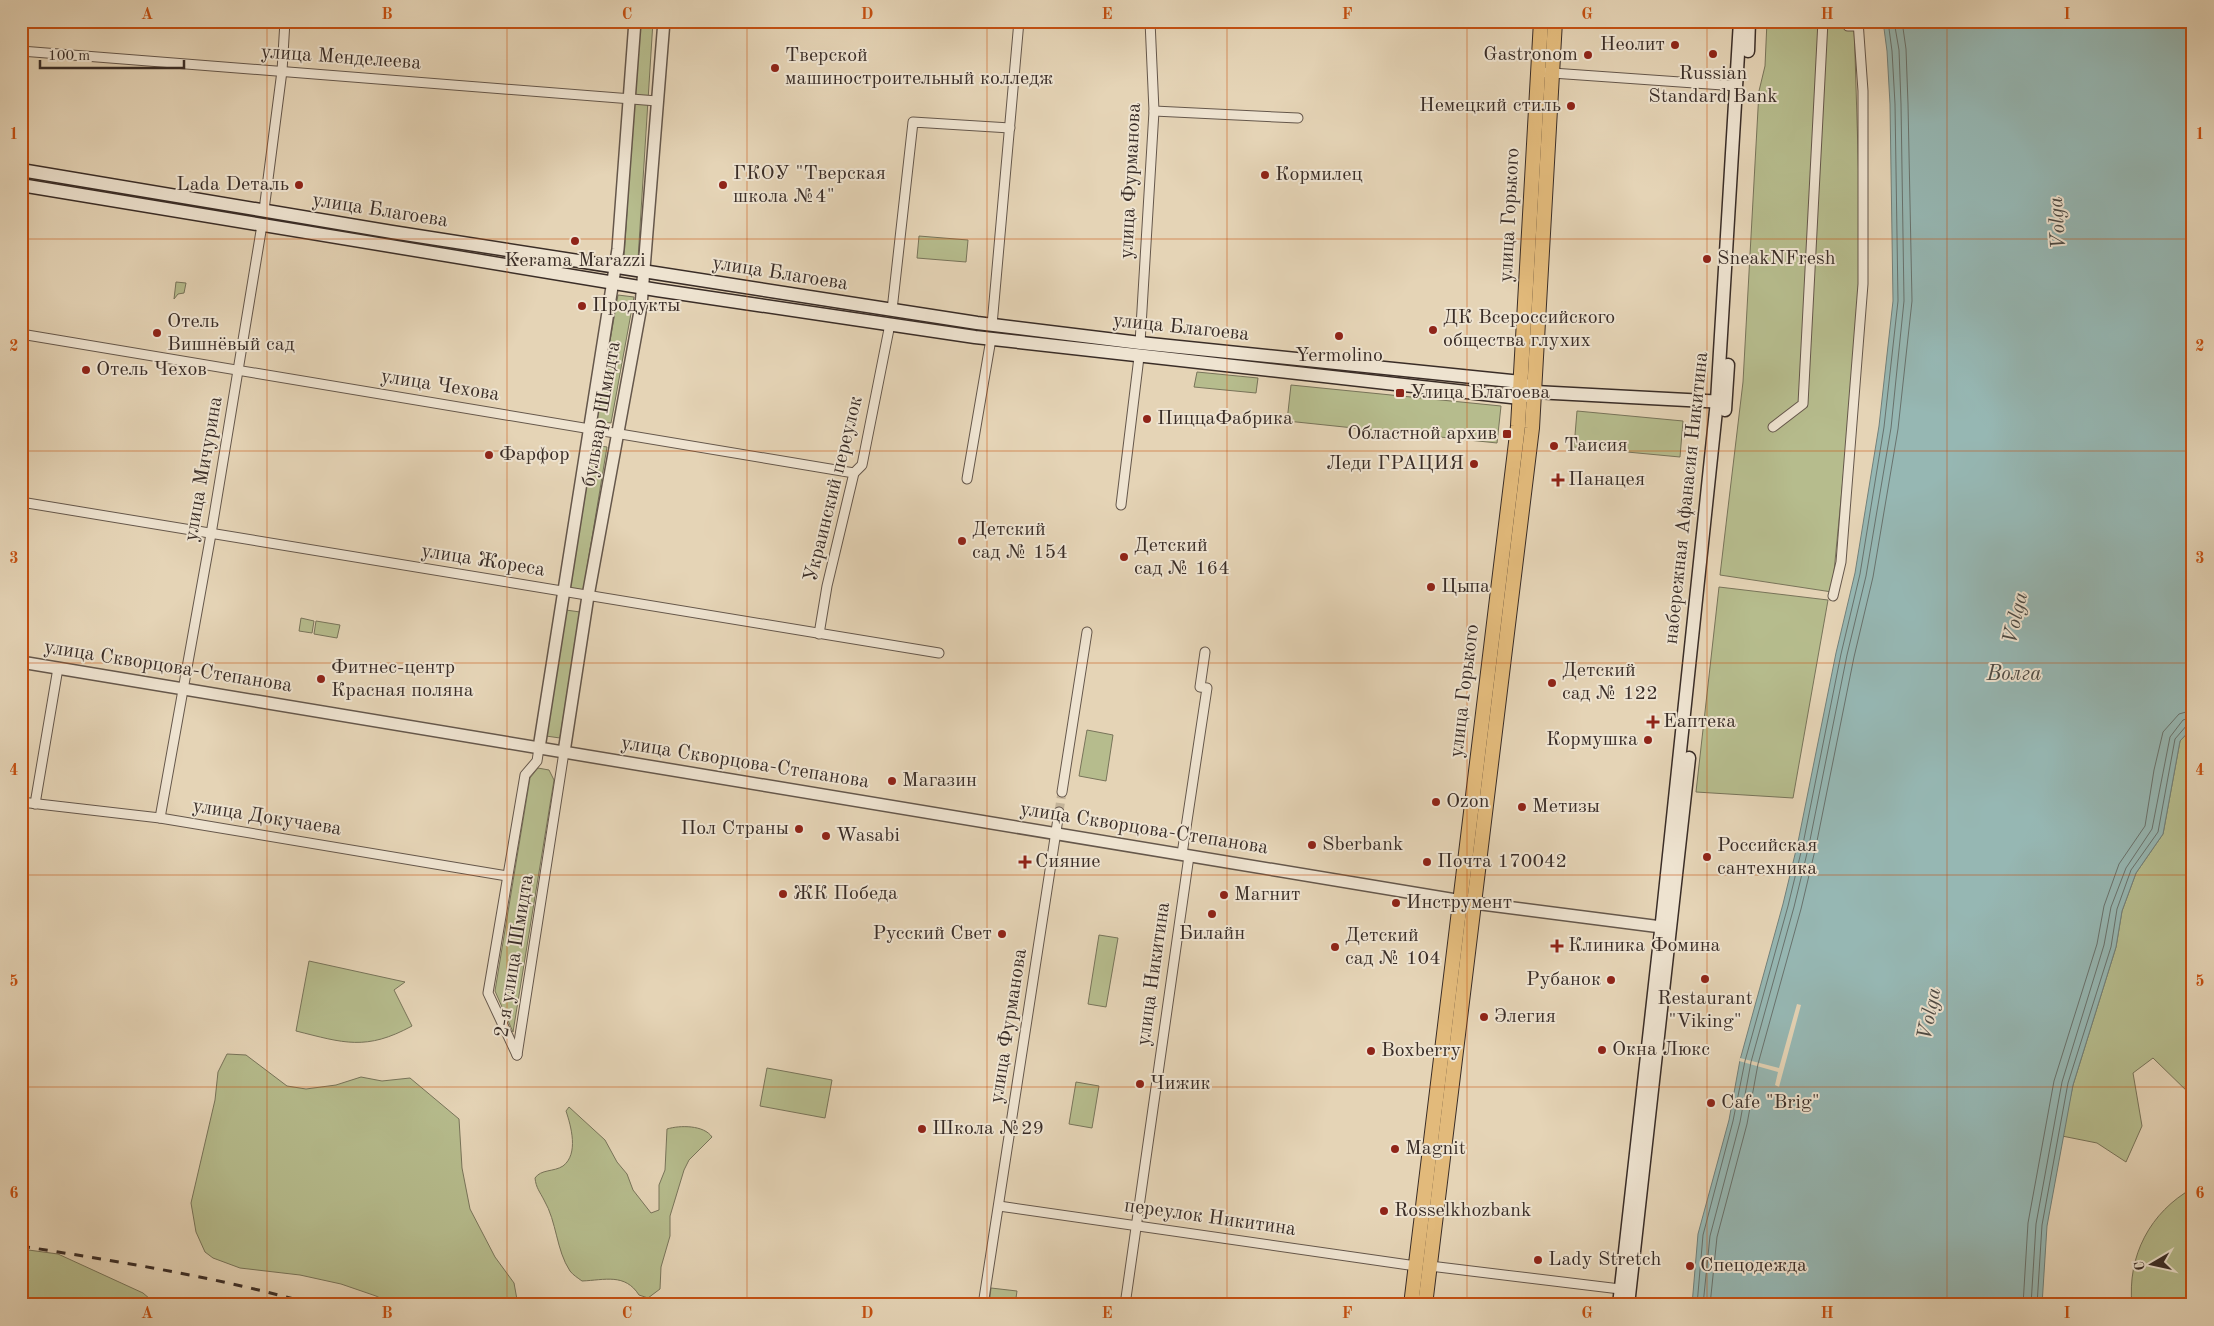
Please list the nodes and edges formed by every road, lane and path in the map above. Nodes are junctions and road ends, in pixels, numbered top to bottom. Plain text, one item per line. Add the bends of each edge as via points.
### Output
1 (285, 21) edge
2 (635, 21) edge
3 (664, 21) edge
4 (1019, 21) edge
5 (1150, 21) edge
6 (1541, 21) edge
7 (1555, 21) edge
8 (1740, 21) edge
9 (1749, 21) edge
10 (1823, 21) edge
11 (1858, 23) edge
12 (1848, 26) dead end
13 (21, 51) edge
14 (282, 71) junction
15 (1538, 72) junction
16 (1552, 72) junction
17 (1737, 86) junction
18 (629, 99) junction
19 (657, 101) junction
20 (1154, 111) junction
21 (1298, 118) dead end
22 (1010, 128) junction
23 (21, 170) edge
24 (21, 185) edge
25 (264, 210) junction
26 (279, 213) junction
27 (245, 222) junction
28 (262, 225) junction
29 (615, 267) junction
30 (644, 272) junction
31 (612, 282) junction
32 (643, 288) junction
33 (892, 310) junction
34 (890, 324) junction
35 (992, 325) junction
36 (21, 334) edge
37 (991, 339) junction
38 (1140, 343) junction
39 (1154, 344) junction
40 (1133, 356) junction
41 (238, 370) junction
42 (1521, 382) junction
43 (1535, 392) junction
44 (1520, 398) junction
45 (1721, 402) junction
46 (1773, 427) dead end
47 (591, 428) junction
48 (618, 433) junction
49 (854, 473) junction
50 (967, 479) dead end
51 (21, 502) edge
52 (1121, 505) dead end
53 (211, 534) junction
54 (565, 592) junction
55 (588, 596) junction
56 (1832, 596) dead end
57 (1086, 632) dead end
58 (819, 634) junction
59 (1205, 652) dead end
60 (939, 653) dead end
61 (21, 662) edge
62 (58, 668) junction
63 (183, 689) junction
64 (539, 748) junction
65 (564, 752) junction
66 (1062, 792) tunnel mouth
67 (21, 802) edge
68 (35, 804) junction
69 (1059, 812) tunnel mouth
70 (160, 818) junction
71 (1056, 834) junction
72 (1185, 855) junction
73 (507, 876) junction
74 (1467, 902) junction
75 (1666, 928) junction
76 (999, 1206) junction
77 (1136, 1226) junction
78 (1416, 1266) junction
79 (1430, 1266) junction
80 (1620, 1289) junction
81 (983, 1305) edge
82 (1125, 1305) edge
83 (1411, 1305) edge
84 (1425, 1305) edge
85 (1619, 1305) edge
86 (1628, 1305) edge

1 - 14 street
2 - 18 street, бульвар Шмидта
3 - 19 street, бульвар Шмидта
4 - 22 street
5 - 20 street, улица Фурманова
6 - 15 main road, улица Горького
7 - 16 main road, улица Горького
8 - 17 main road, набережная Афанасия Никитина
9 - 45 main road, набережная Афанасия Никитина
10 - 46 street via 1803,404
11 - 12 street
11 - 56 street via 1863,91 1864,284 1841,562
13 - 14 street, улица Менделеева
14 - 18 street, улица Менделеева
14 - 25 street
15 - 16 street
15 - 42 main road, улица Горького
16 - 17 street
16 - 43 main road, улица Горького
17 - 45 main road, набережная Афанасия Никитина
18 - 19 street, улица Менделеева
18 - 29 street, бульвар Шмидта
19 - 30 street, бульвар Шмидта
20 - 21 street
20 - 38 street, улица Фурманова
22 - 33 street via 913,122
22 - 35 street
23 - 25 main road, улица Благоева
24 - 27 main road, улица Благоева
25 - 26 main road, улица Благоева
25 - 27 main road via 258,219
26 - 28 main road via 265,219
26 - 29 main road, улица Благоева
27 - 28 main road, улица Благоева
28 - 31 main road, улица Благоева
28 - 41 street, улица Мичурина
29 - 30 main road, улица Благоева
29 - 31 street, бульвар Шмидта
30 - 32 street, бульвар Шмидта
30 - 33 main road, улица Благоева
31 - 32 main road, улица Благоева
31 - 47 street, бульвар Шмидта
32 - 34 main road, улица Благоева
32 - 48 street, бульвар Шмидта
33 - 35 main road, улица Благоева
34 - 37 main road, улица Благоева
34 - 49 street, Украинский переулок via 862,465
35 - 38 main road, улица Благоева
36 - 41 street, улица Чехова
37 - 40 main road, улица Благоева
37 - 50 street
38 - 39 main road, улица Благоева
38 - 40 main road
39 - 40 main road
39 - 42 main road, улица Благоева
40 - 44 main road, улица Благоева
40 - 52 street
41 - 47 street, улица Чехова
41 - 53 street, улица Мичурина
42 - 43 main road, улица Благоева
42 - 44 main road, улица Горького
43 - 44 main road, улица Благоева
43 - 45 main road, улица Благоева
43 - 74 main road, улица Горького
44 - 74 main road, улица Горького
45 - 75 main road, набережная Афанасия Никитина
47 - 48 street, улица Чехова
47 - 54 street, бульвар Шмидта
48 - 49 street, улица Чехова
48 - 55 street, бульвар Шмидта
49 - 58 street, Украинский переулок
51 - 53 street, улица Жореса
53 - 54 street, улица Жореса
53 - 63 street, улица Мичурина
54 - 55 street, улица Жореса
54 - 64 street, бульвар Шмидта
55 - 58 street, улица Жореса
55 - 65 street, бульвар Шмидта
57 - 66 street
58 - 60 street, улица Жореса
59 - 72 street, улица Никитина via 1200,687 1207,688
61 - 62 street, улица Скворцова-Степанова
62 - 63 street, улица Скворцова-Степанова
62 - 68 street
63 - 64 street, улица Скворцова-Степанова
63 - 70 street, улица Мичурина
64 - 65 street, улица Скворцова-Степанова
64 - 73 street, 2-я улица Шмидта via 537,761 525,774
65 - 71 street, улица Скворцова-Степанова
65 - 73 street, 2-я улица Шмидта via 518,1055 488,993
67 - 68 street, улица Докучаева
68 - 70 street, улица Докучаева
69 - 71 street, улица Фурманова
70 - 73 street, улица Докучаева
71 - 72 street, улица Скворцова-Степанова
71 - 76 street, улица Фурманова
72 - 74 street, улица Скворцова-Степанова
72 - 77 street, улица Никитина
74 - 75 street, улица Скворцова-Степанова
74 - 78 main road, улица Горького
74 - 79 main road, улица Горького
75 - 80 main road, набережная Афанасия Никитина
75 - 86 main road, набережная Афанасия Никитина
76 - 77 street, переулок Никитина
76 - 81 street, улица Фурманова
77 - 78 street, переулок Никитина
77 - 82 street, улица Никитина
78 - 83 main road, улица Горького
79 - 80 street
79 - 84 main road, улица Горького
80 - 85 main road, набережная Афанасия Никитина

